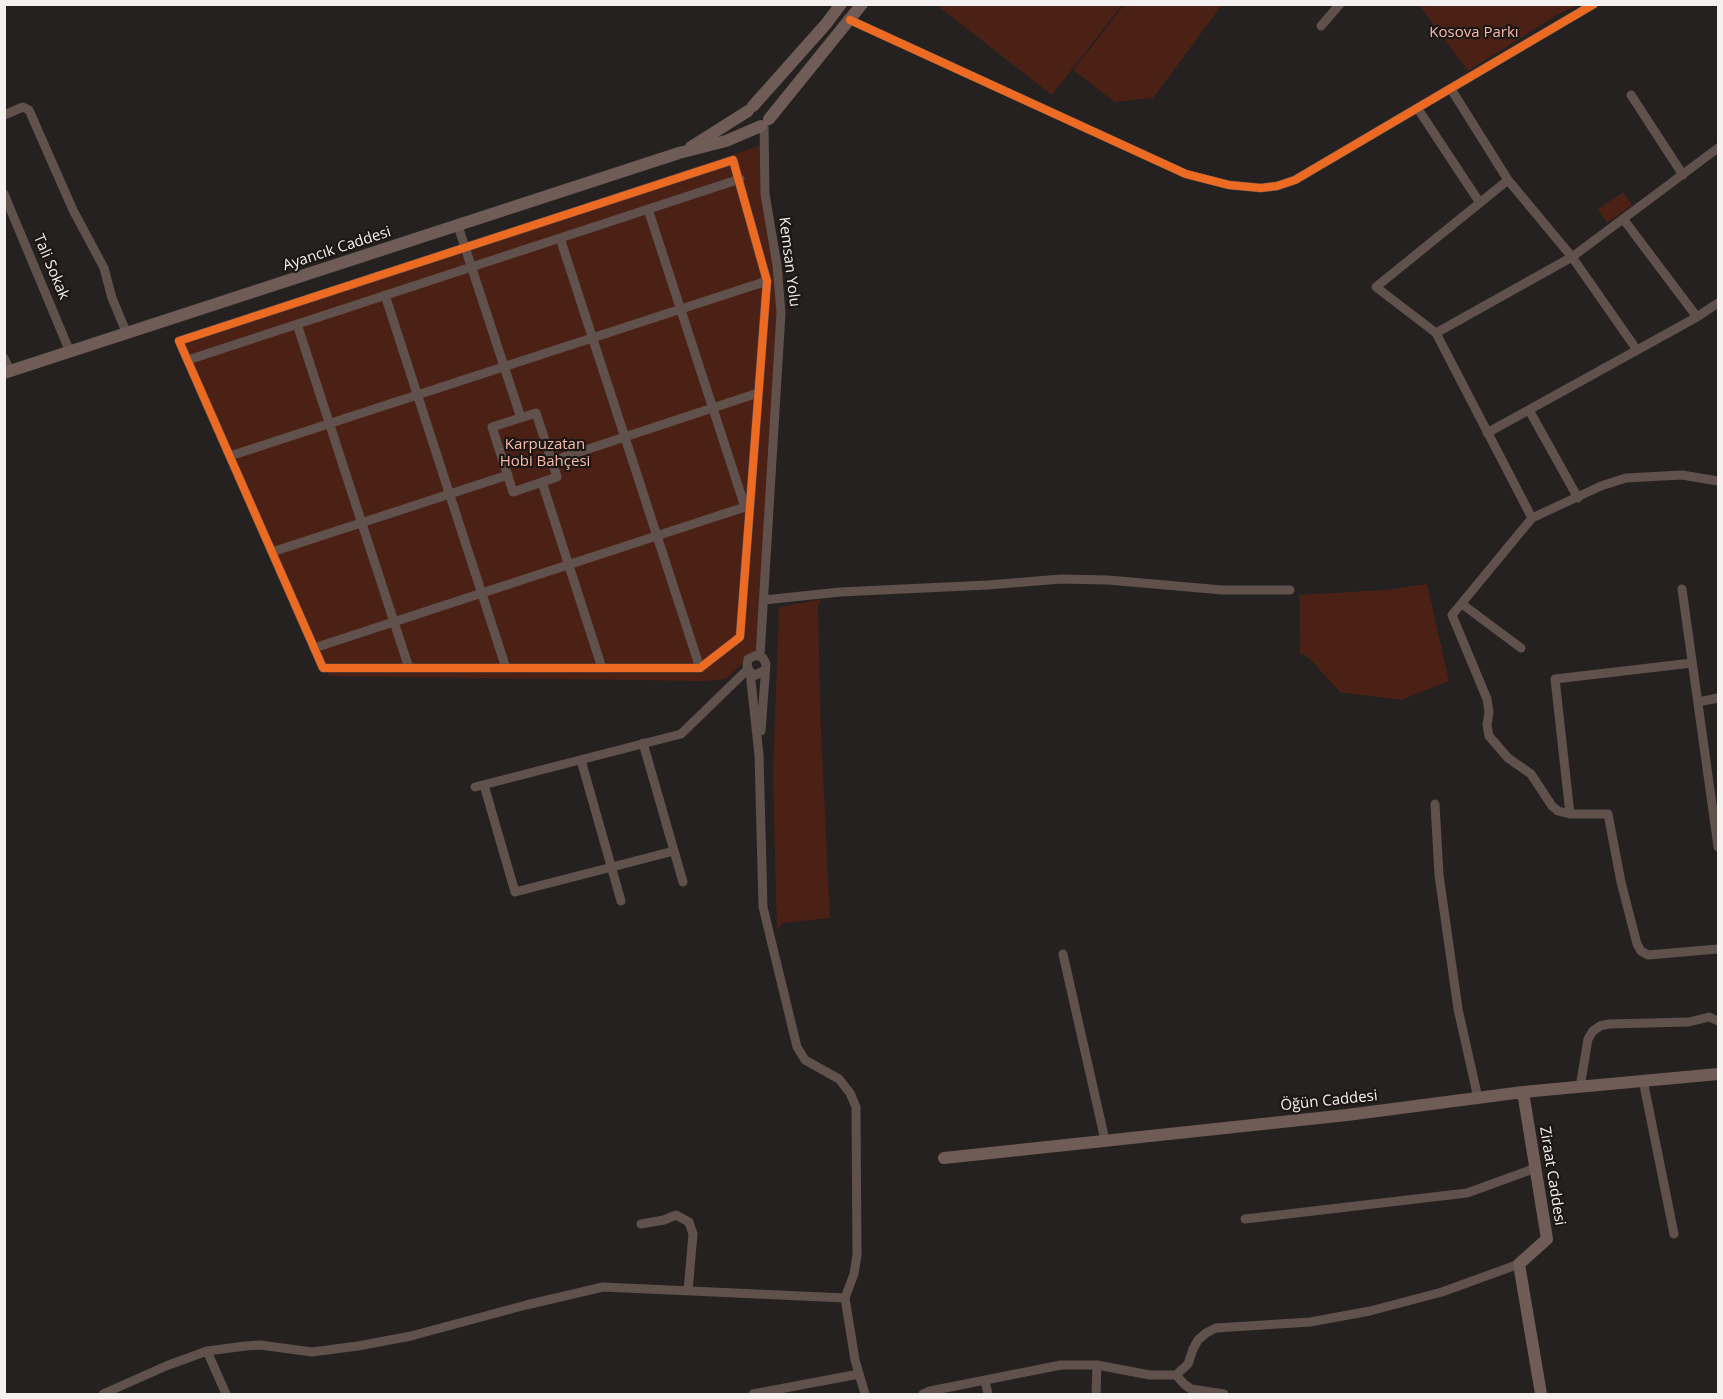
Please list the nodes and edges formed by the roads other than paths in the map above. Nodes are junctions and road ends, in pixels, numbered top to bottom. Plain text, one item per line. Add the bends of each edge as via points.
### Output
1 (840, 4) edge
2 (862, 4) edge
3 (1340, 4) edge
4 (1594, 4) edge
5 (850, 20) junction
6 (1321, 26) dead end
7 (1451, 89) junction
8 (1631, 94) dead end
9 (750, 109) junction
10 (1418, 109) junction
11 (4, 115) edge
12 (765, 123) junction
13 (1719, 148) edge
14 (679, 153) junction
15 (1683, 175) junction
16 (740, 179) junction
17 (1508, 180) junction
18 (4, 194) edge
19 (614, 199) junction
20 (1480, 202) junction
21 (648, 209) junction
22 (620, 218) junction
23 (1624, 220) junction
24 (458, 226) junction
25 (560, 238) junction
26 (465, 247) junction
27 (1572, 257) junction
28 (472, 267) junction
29 (767, 280) junction
30 (320, 295) junction
31 (385, 295) junction
32 (1717, 307) edge
33 (681, 309) junction
34 (327, 314) junction
35 (1697, 317) junction
36 (297, 324) junction
37 (226, 326) junction
38 (1436, 333) junction
39 (127, 334) junction
40 (592, 338) junction
41 (232, 345) junction
42 (1637, 350) junction
43 (70, 352) junction
44 (4, 358) edge
45 (188, 360) junction
46 (504, 366) junction
47 (7, 372) edge
48 (759, 393) junction
49 (418, 395) junction
50 (713, 408) junction
51 (1529, 410) junction
52 (521, 418) junction
53 (329, 424) junction
54 (1487, 433) junction
55 (625, 437) junction
56 (230, 456) junction
57 (552, 461) junction
58 (508, 475) junction
59 (1719, 481) edge
60 (542, 482) junction
61 (450, 494) junction
62 (1578, 498) junction
63 (748, 508) junction
64 (1532, 518) junction
65 (362, 523) junction
66 (657, 536) junction
67 (272, 552) junction
68 (569, 565) junction
69 (1683, 589) dead end
70 (1290, 590) dead end
71 (482, 593) junction
72 (764, 600) junction
73 (1461, 604) junction
74 (394, 622) junction
75 (314, 648) junction
76 (1521, 648) dead end
77 (760, 656) junction
78 (1692, 663) junction
79 (409, 668) junction
80 (506, 668) junction
81 (602, 668) junction
82 (700, 668) junction
83 (765, 670) junction
84 (749, 671) junction
85 (1719, 698) edge
86 (1698, 702) junction
87 (643, 743) junction
88 (759, 755) junction
89 (581, 760) junction
90 (1435, 804) dead end
91 (1569, 814) junction
92 (1719, 847) edge
93 (674, 851) junction
94 (611, 867) junction
95 (683, 882) dead end
96 (621, 901) dead end
97 (1719, 950) edge
98 (1063, 954) dead end
99 (1719, 1020) edge
100 (1719, 1074) edge
101 (1642, 1080) junction
102 (1580, 1087) junction
103 (1523, 1092) junction
104 (1478, 1098) junction
105 (1105, 1140) junction
106 (944, 1158) dead end
107 (1536, 1168) junction
108 (1245, 1219) dead end
109 (640, 1224) dead end
110 (1674, 1234) dead end
111 (1519, 1264) junction
112 (688, 1291) junction
113 (845, 1298) junction
114 (207, 1351) junction
115 (1097, 1365) junction
116 (859, 1374) junction
117 (1176, 1375) junction
118 (985, 1381) junction
119 (103, 1395) edge
120 (226, 1395) edge
121 (753, 1395) edge
122 (865, 1395) edge
123 (923, 1395) edge
124 (988, 1395) edge
125 (1096, 1395) edge
126 (1224, 1395) edge
127 (1542, 1395) edge

1 - 9 street, Ayancık Caddesi
2 - 5 street, Ayancık Caddesi
3 - 6 street
4 - 7 street
5 - 10 street via 1180,171 1229,185 1267,188 1286,183
5 - 12 street, Ayancık Caddesi
7 - 10 street
7 - 17 street
8 - 15 street
9 - 12 street via 749,121 754,126
9 - 12 street via 759,104 766,107 769,112
9 - 14 street, Ayancık Caddesi
10 - 20 street
11 - 39 street via 23,107 29,110 73,210 104,268
12 - 14 street, Ayancık Caddesi via 726,141
12 - 72 street, Kemsan Yolu via 765,194 781,313
13 - 15 street
14 - 24 street, Ayancık Caddesi
15 - 23 street
16 - 19 street via 734,160
16 - 21 street
16 - 29 street
17 - 20 street
17 - 27 street
18 - 43 street, Tali Sokak
19 - 22 street
19 - 26 street
20 - 38 street via 1376,287
21 - 22 street
21 - 33 street
22 - 25 street
23 - 27 street
23 - 35 street
24 - 26 street
24 - 39 street, Ayancık Caddesi
25 - 28 street
25 - 40 street
26 - 28 street
26 - 30 street
27 - 38 street
27 - 42 street
28 - 31 street
28 - 46 street
29 - 33 street
29 - 48 street
30 - 34 street
30 - 37 street
31 - 34 street
31 - 49 street
32 - 35 street
33 - 40 street
33 - 50 street
34 - 36 street
35 - 42 street
36 - 41 street
36 - 53 street
37 - 41 street
37 - 45 street via 179,341
38 - 54 street
39 - 43 street, Ayancık Caddesi
40 - 46 street
40 - 55 street
41 - 45 street
42 - 51 street
43 - 47 street, Ayancık Caddesi
44 - 47 street
45 - 56 street
46 - 49 street
46 - 52 street
48 - 50 street
48 - 63 street
49 - 53 street
49 - 61 street
50 - 55 street
50 - 63 street
51 - 54 street
51 - 62 street
52 - 57 street via 536,413
52 - 58 street via 492,427
53 - 56 street
53 - 65 street
54 - 64 street
55 - 57 street
55 - 66 street
56 - 67 street
57 - 60 street via 557,477
58 - 60 street via 513,492
58 - 61 street
59 - 62 street via 1682,475 1637,476 1601,486
60 - 68 street
61 - 65 street
61 - 71 street
62 - 64 street
63 - 66 street
63 - 82 street via 740,637
64 - 73 street
65 - 67 street
65 - 74 street
66 - 68 street
66 - 82 street
67 - 75 street
68 - 71 street
68 - 81 street
69 - 78 street
70 - 72 street via 1222,590 1061,579
71 - 74 street
71 - 80 street
72 - 77 street, Kemsan Yolu
73 - 76 street
73 - 91 street via 1452,615 1487,699 1489,736 1508,758 1531,774 1555,808
74 - 75 street
74 - 79 street
75 - 79 street via 323,668
77 - 83 street via 765,660
77 - 84 street via 748,660
78 - 86 street
78 - 91 street via 1555,679
79 - 80 street
80 - 81 street
81 - 82 street
83 - 84 street via 759,674
83 - 88 street
84 - 87 street via 681,734
84 - 88 street
85 - 86 street
86 - 92 street
87 - 89 street
87 - 93 street
88 - 113 street via 764,907 797,1047 805,1060 839,1078 856,1107 856,1255
89 - 94 street
89 - 94 street via 479,786 514,892
90 - 104 street via 1439,875 1456,998
91 - 97 street via 1608,814 1621,882 1641,951 1648,955
93 - 94 street
93 - 95 street
94 - 96 street
98 - 105 street
99 - 102 street via 1709,1017 1689,1022 1600,1026 1588,1039
100 - 101 street, Öğün Caddesi
101 - 102 street, Öğün Caddesi
101 - 110 street
102 - 103 street, Öğün Caddesi
103 - 104 street, Öğün Caddesi
103 - 107 street, Ziraat Caddesi
104 - 105 street, Öğün Caddesi
105 - 106 street, Öğün Caddesi
107 - 108 street via 1467,1193
107 - 111 street, Ziraat Caddesi via 1547,1239
109 - 112 street via 676,1215 689,1222 693,1234
111 - 117 street via 1442,1292 1363,1313 1310,1322 1216,1328 1198,1340 1188,1364
111 - 127 street
112 - 113 street
112 - 114 street via 603,1287 358,1346 312,1352 260,1345
113 - 116 street
114 - 119 street
114 - 120 street
115 - 117 street via 1149,1375
115 - 118 street via 1055,1366
115 - 125 street
116 - 121 street
116 - 122 street
117 - 126 street via 1191,1389
118 - 123 street
118 - 124 street

